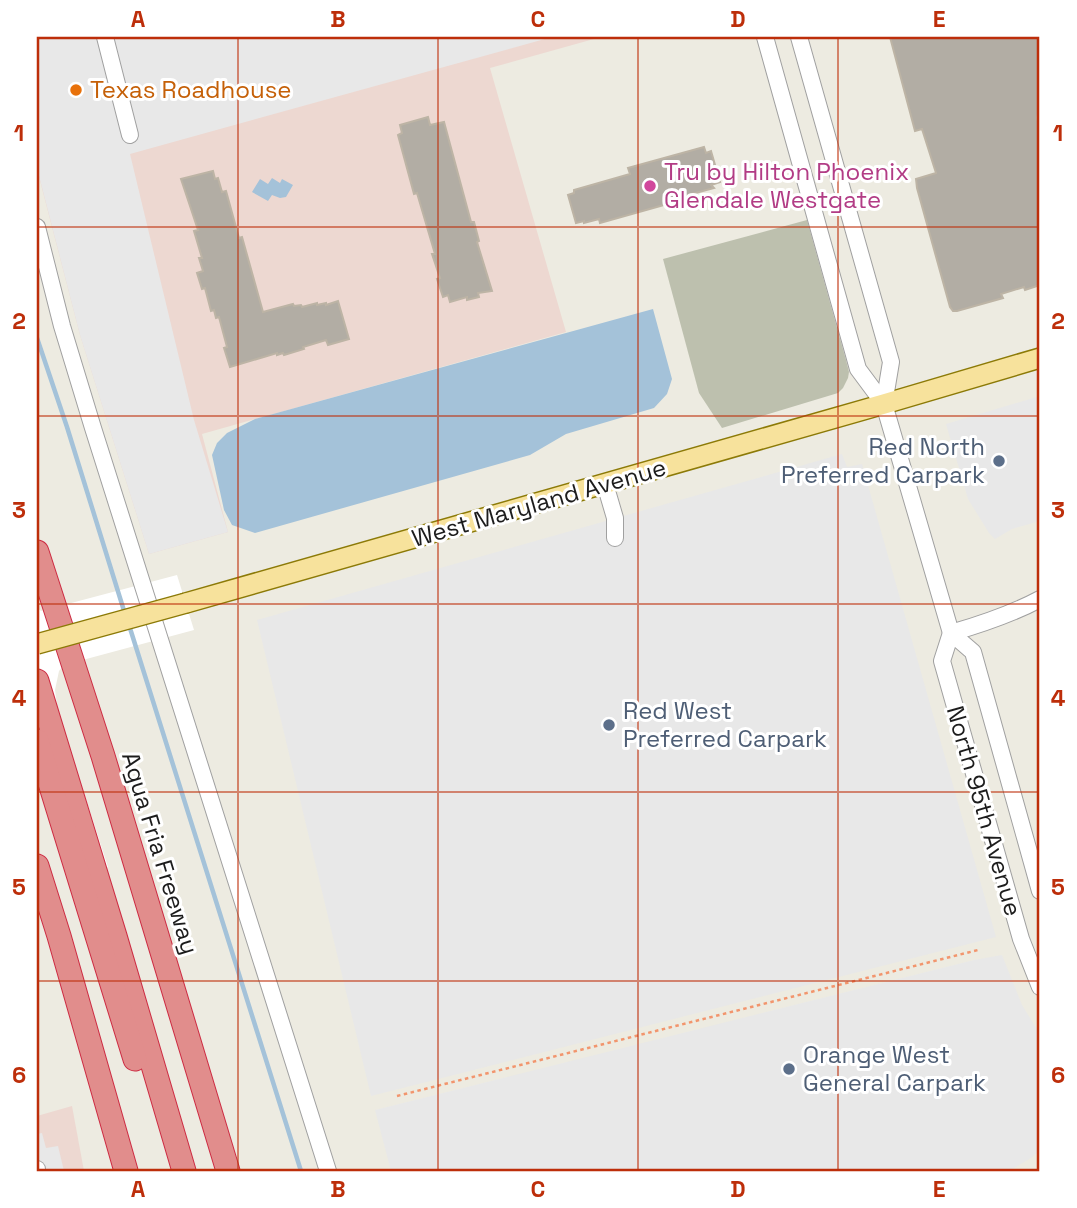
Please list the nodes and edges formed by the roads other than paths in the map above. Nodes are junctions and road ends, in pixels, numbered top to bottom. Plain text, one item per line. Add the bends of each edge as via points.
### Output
1 (105, 37) edge
2 (765, 37) edge
3 (799, 37) edge
4 (130, 135) dead end
5 (37, 227) edge
6 (1040, 358) edge
7 (884, 404) junction
8 (606, 484) junction
9 (615, 538) dead end
10 (37, 552) edge
11 (1040, 599) edge
12 (951, 633) junction
13 (37, 644) edge
14 (37, 681) edge
15 (37, 741) edge
16 (37, 866) edge
17 (87, 874) junction
18 (1040, 891) edge
19 (1040, 987) edge
20 (126, 1171) edge
21 (170, 1171) edge
22 (184, 1171) edge
23 (228, 1171) edge
24 (328, 1171) edge

1 - 4 street
2 - 7 street, North 95th Avenue via 858,369
3 - 7 street, North 95th Avenue via 891,362
5 - 24 street via 93,428
6 - 7 main road, West Maryland Avenue
7 - 8 main road, West Maryland Avenue
7 - 12 street, North 95th Avenue
8 - 9 street
8 - 13 main road, West Maryland Avenue, bridge
10 - 23 highway, Agua Fria Freeway
11 - 12 street
12 - 18 street, North 95th Avenue via 974,652
12 - 19 street, North 95th Avenue via 942,661 1021,939
14 - 17 highway
15 - 17 highway
16 - 20 highway
17 - 21 highway
17 - 22 highway

